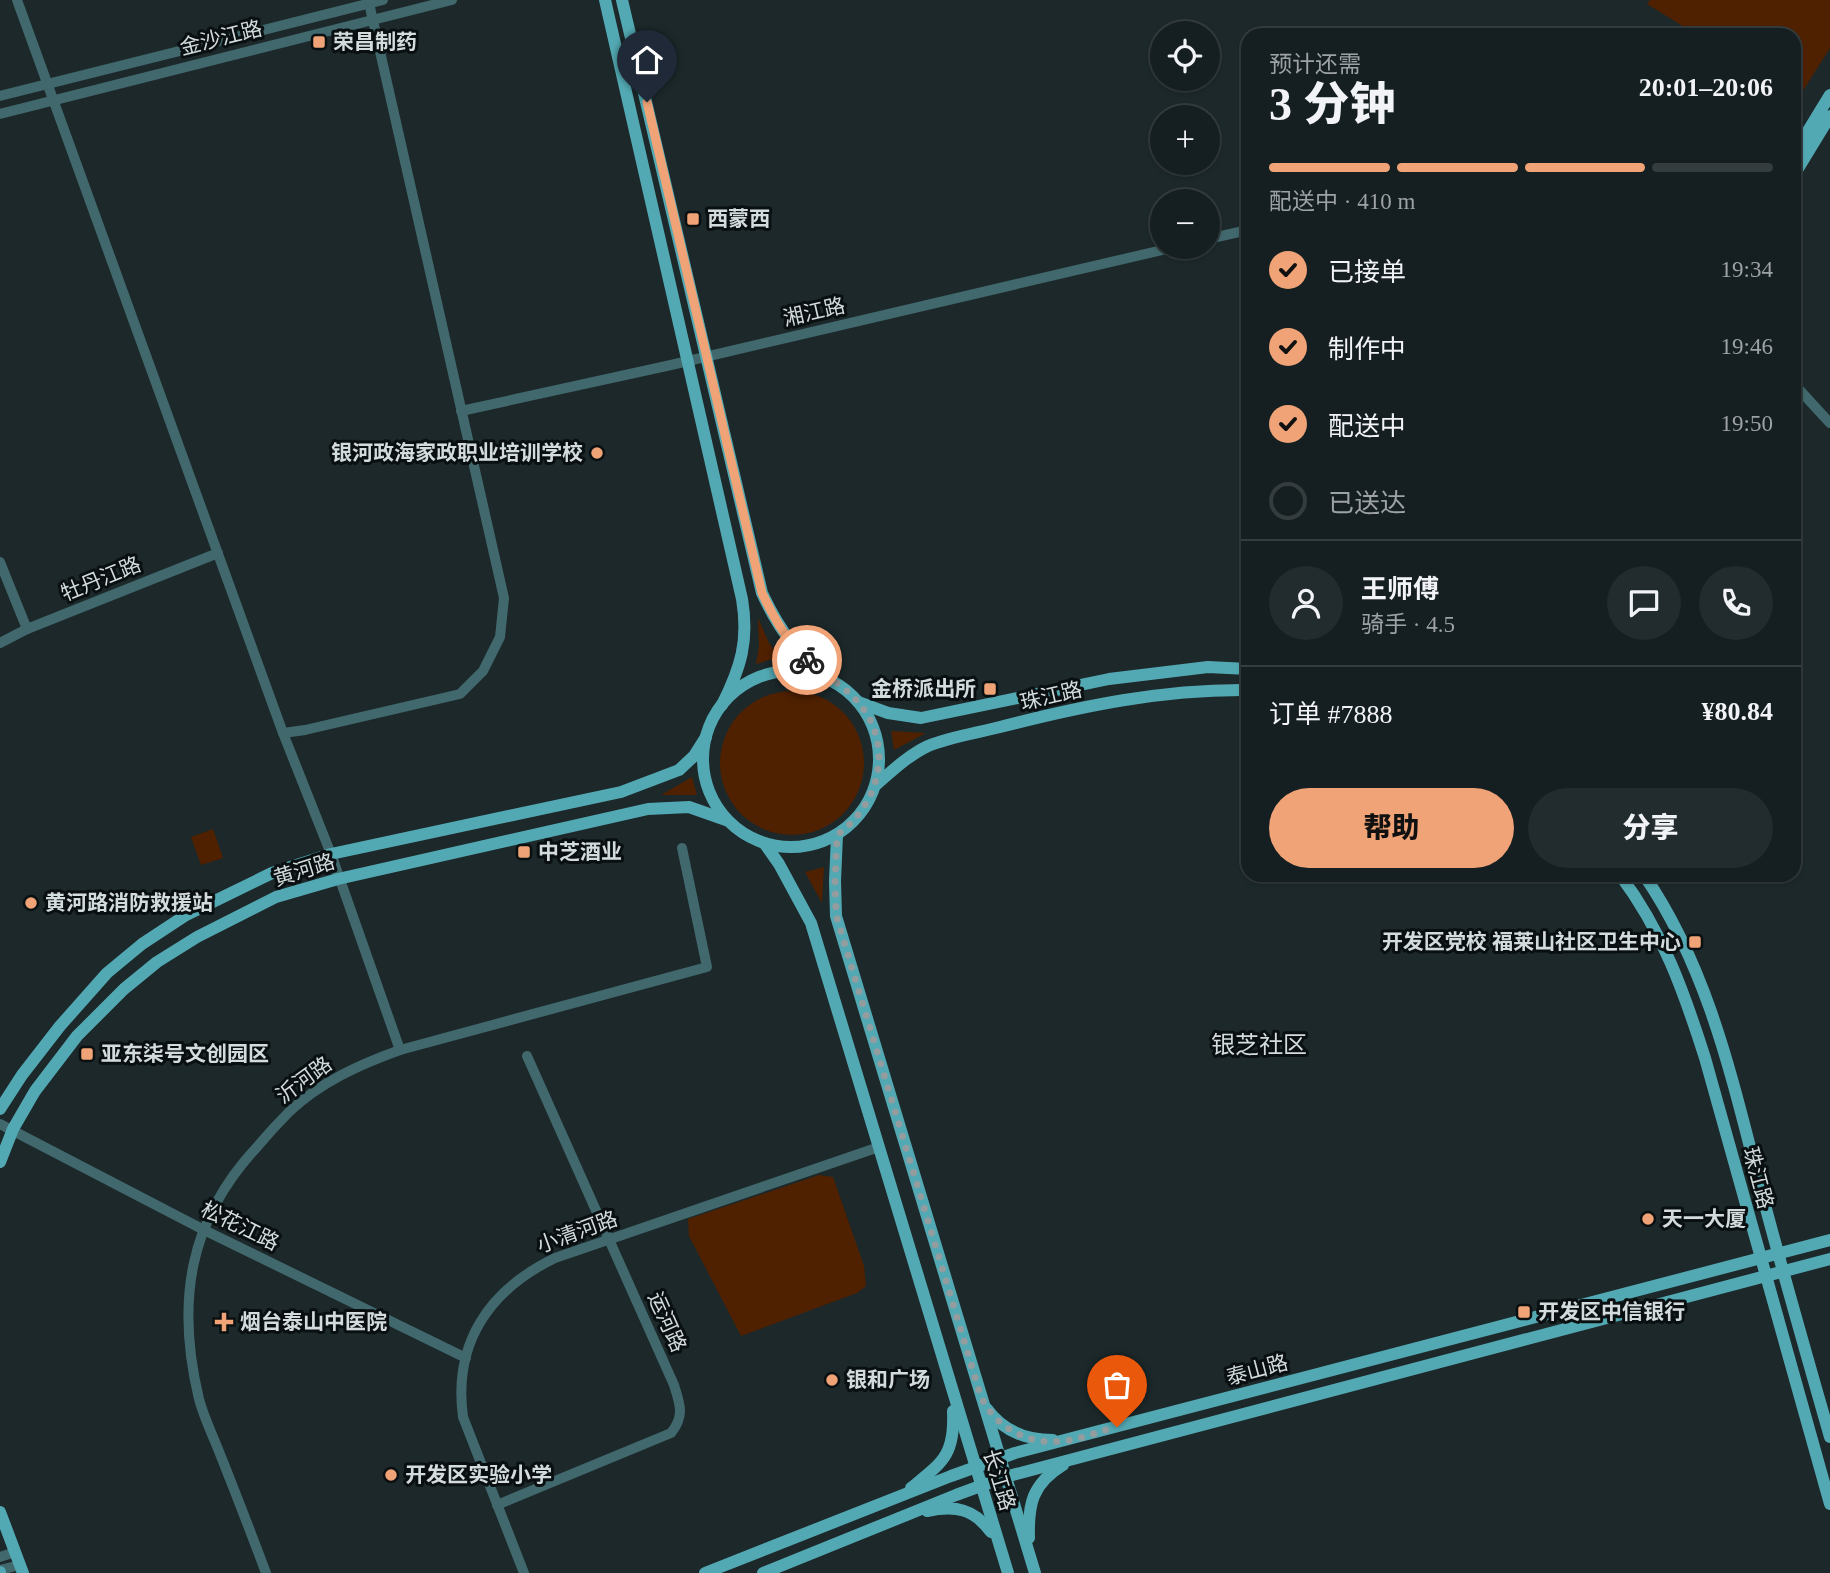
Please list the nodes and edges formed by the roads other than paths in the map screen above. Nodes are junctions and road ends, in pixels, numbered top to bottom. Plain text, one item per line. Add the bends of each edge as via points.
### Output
1 (17, 0) edge
2 (383, 0) edge
3 (452, 0) edge
4 (605, 0) edge
5 (622, 0) edge
6 (369, 3) junction
7 (373, 20) junction
8 (47, 84) junction
9 (1830, 95) edge
10 (0, 96) edge
11 (53, 100) junction
12 (0, 114) edge
13 (1830, 116) edge
14 (1801, 143) edge
15 (1801, 164) edge
16 (1241, 232) edge
17 (1220, 236) edge
18 (1150, 253) edge
19 (708, 356) junction
20 (688, 361) junction
21 (1801, 392) edge
22 (461, 411) junction
23 (1830, 423) edge
24 (219, 553) junction
25 (0, 562) edge
26 (27, 629) junction
27 (0, 643) edge
28 (1241, 669) edge
29 (835, 683) junction
30 (1241, 690) edge
31 (858, 702) junction
32 (722, 705) junction
33 (283, 733) junction
34 (706, 737) junction
35 (877, 784) junction
36 (726, 820) junction
37 (837, 835) junction
38 (765, 844) junction
39 (682, 848) dead end
40 (331, 854) junction
41 (338, 879) junction
42 (1625, 882) edge
43 (1648, 882) edge
44 (400, 1050) junction
45 (527, 1056) dead end
46 (0, 1109) edge
47 (0, 1124) edge
48 (13, 1129) junction
49 (879, 1147) junction
50 (0, 1163) edge
51 (204, 1230) junction
52 (609, 1240) junction
53 (1830, 1240) edge
54 (1778, 1253) junction
55 (1759, 1258) junction
56 (1830, 1259) edge
57 (1783, 1271) junction
58 (1766, 1276) junction
59 (466, 1358) junction
60 (949, 1380) junction
61 (981, 1397) junction
62 (1830, 1437) edge
63 (1064, 1441) junction
64 (1000, 1458) junction
65 (1070, 1461) junction
66 (975, 1467) junction
67 (1005, 1477) junction
68 (981, 1486) junction
69 (900, 1497) junction
70 (1830, 1504) edge
71 (497, 1505) junction
72 (0, 1512) edge
73 (906, 1515) junction
74 (999, 1544) junction
75 (1030, 1556) junction
76 (0, 1557) edge
77 (19, 1564) edge
78 (0, 1572) edge
79 (266, 1573) edge
80 (524, 1573) edge
81 (705, 1573) edge
82 (763, 1573) edge
83 (1008, 1573) edge
84 (1035, 1573) edge

1 - 8 street
2 - 6 street, 金沙江路
3 - 7 street, 金沙江路
4 - 20 main road
5 - 19 main road
6 - 7 street
6 - 8 street, 金沙江路
7 - 11 street, 金沙江路
7 - 22 street
8 - 10 street, 金沙江路
8 - 11 street
9 - 14 main road
11 - 12 street, 金沙江路
11 - 24 street
13 - 15 main road
16 - 17 street
18 - 19 street, 湘江路
19 - 20 street, 湘江路
19 - 29 main road via 762,593 794,647
20 - 22 street, 湘江路
20 - 32 main road via 746,621 736,677
21 - 23 street
22 - 33 street via 504,598 500,637 483,670 460,694
24 - 26 street, 牡丹江路
24 - 33 street
25 - 26 street
26 - 27 street, 牡丹江路
28 - 31 main road via 1208,667 1109,679 921,718
29 - 31 main road
29 - 32 main road via 796,671 766,675 735,691
30 - 35 main road, 珠江路 via 1165,693 1029,720 929,746
31 - 35 main road via 876,734
32 - 34 main road
33 - 40 street
34 - 36 main road via 706,783
34 - 40 main road, 黄河路 via 679,769 621,792
35 - 37 main road via 860,815
36 - 38 main road
36 - 41 main road, 黄河路 via 689,807 648,809
37 - 38 main road via 795,848
37 - 61 main road, 长江路 via 836,915
38 - 49 main road, 长江路 via 811,923
39 - 44 street, 沂河路 via 707,967
40 - 41 street
40 - 46 main road, 黄河路 via 272,873 186,915 142,944 107,973 60,1026
41 - 44 street
41 - 48 main road, 黄河路 via 276,897 157,962 77,1036
42 - 55 main road, 珠江路 via 1666,949 1686,999
43 - 54 main road via 1664,904 1709,1004
44 - 51 street, 沂河路 via 325,1084 291,1110 222,1190
45 - 52 street, 运河路
47 - 48 street, 松花江路
48 - 50 main road, 黄河路
48 - 51 street, 松花江路
49 - 52 street, 小清河路
49 - 60 main road, 长江路
51 - 59 street, 松花江路
51 - 79 street, 沂河路 via 194,1254 189,1343 200,1401
52 - 59 street, 小清河路 via 555,1258 504,1290 484,1314
52 - 71 street, 运河路 via 674,1385 680,1407 678,1424 657,1440
53 - 54 main road, 泰山路
54 - 55 main road, 泰山路
54 - 57 main road
55 - 58 main road, 珠江路
55 - 63 main road, 泰山路
56 - 57 main road, 泰山路
57 - 58 main road, 泰山路
57 - 62 main road
58 - 65 main road, 泰山路
58 - 70 main road, 珠江路
59 - 71 street, 小清河路 via 460,1392 463,1418
60 - 66 main road, 长江路
60 - 69 main road via 954,1429 948,1454
61 - 63 main road via 997,1422 1013,1432
61 - 64 main road, 长江路
63 - 64 main road, 泰山路
64 - 66 main road, 泰山路
64 - 67 main road, 长江路
65 - 67 main road, 泰山路
65 - 75 main road via 1044,1479 1034,1493 1029,1511
66 - 68 main road, 长江路
66 - 69 main road, 泰山路
67 - 68 main road, 泰山路
67 - 75 main road, 长江路
68 - 73 main road, 泰山路
68 - 74 main road, 长江路
69 - 81 main road, 泰山路
71 - 80 street, 小清河路
72 - 77 main road
73 - 74 main road via 936,1509 968,1511 983,1520
73 - 82 main road, 泰山路
74 - 83 main road, 长江路
75 - 84 main road, 长江路
76 - 77 street
77 - 78 street

